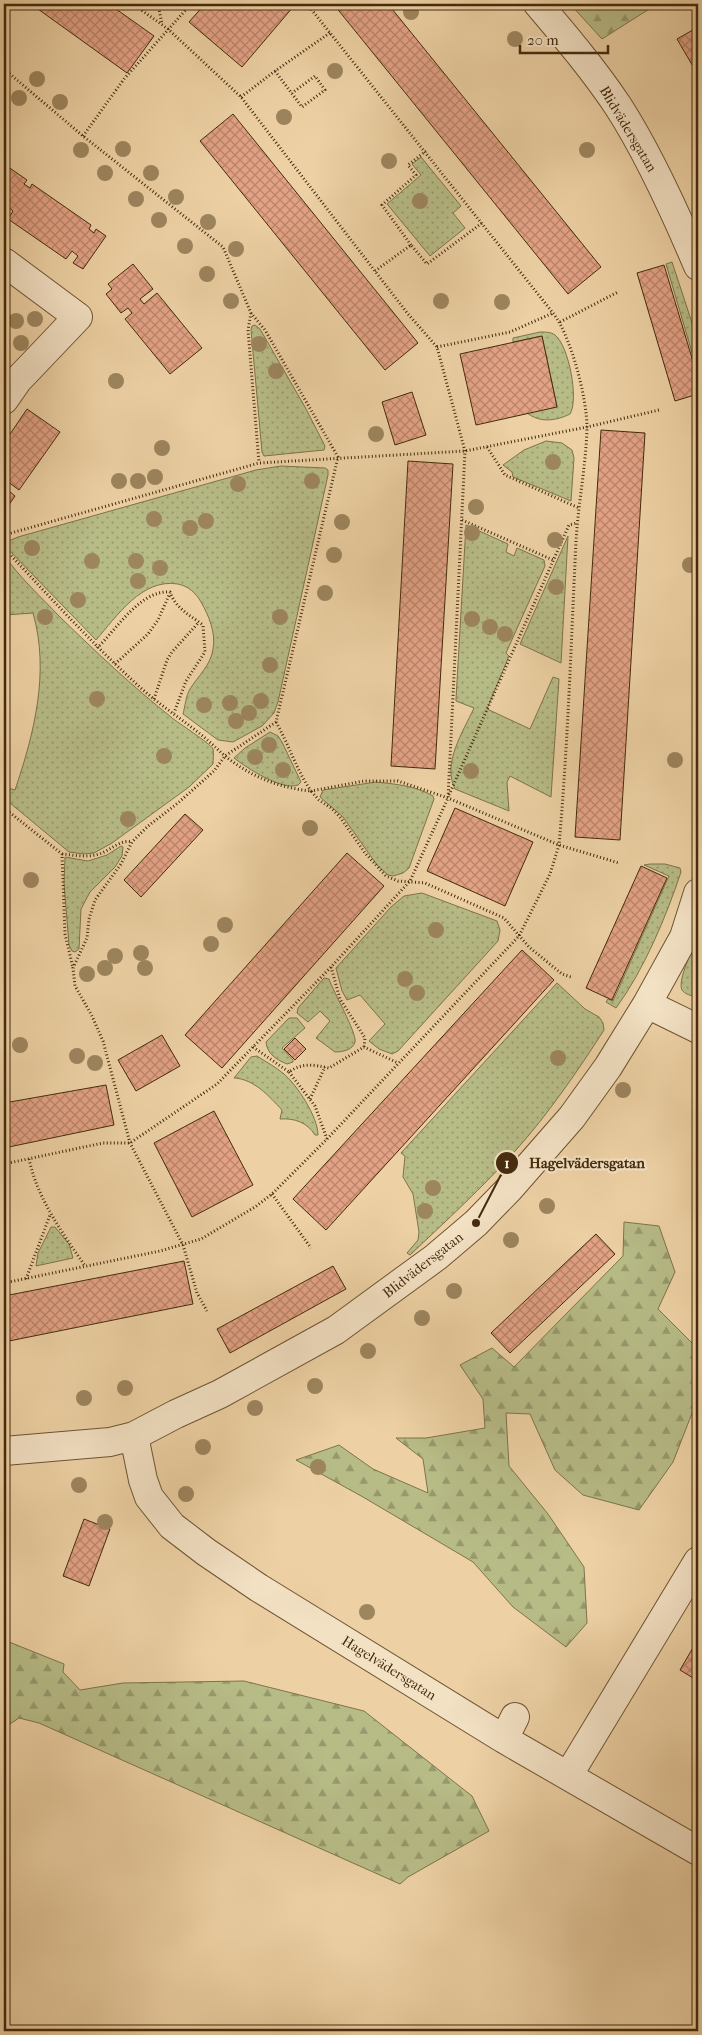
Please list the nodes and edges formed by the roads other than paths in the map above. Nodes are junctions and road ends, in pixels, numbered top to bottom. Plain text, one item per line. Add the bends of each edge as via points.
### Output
1 (538, 4) edge
2 (4, 262) edge
3 (698, 266) edge
4 (4, 400) edge
5 (698, 893) edge
6 (647, 1004) junction
7 (698, 1029) edge
8 (134, 1436) junction
9 (4, 1451) edge
10 (698, 1561) edge
11 (568, 1776) junction
12 (698, 1851) edge

1 - 3 street, Blidvädersgatan via 582,56 618,107 647,158
2 - 4 street via 78,317 18,380
5 - 6 street, Blidvädersgatan via 684,937
6 - 7 street
6 - 8 street, Blidvädersgatan via 572,1117 476,1223 436,1257 336,1330 220,1394
8 - 9 street, Blidvädersgatan via 110,1442
8 - 11 street, Hagelvädersgatan via 149,1497 172,1526 259,1588 510,1728
10 - 11 street
11 - 12 street, Hagelvädersgatan

